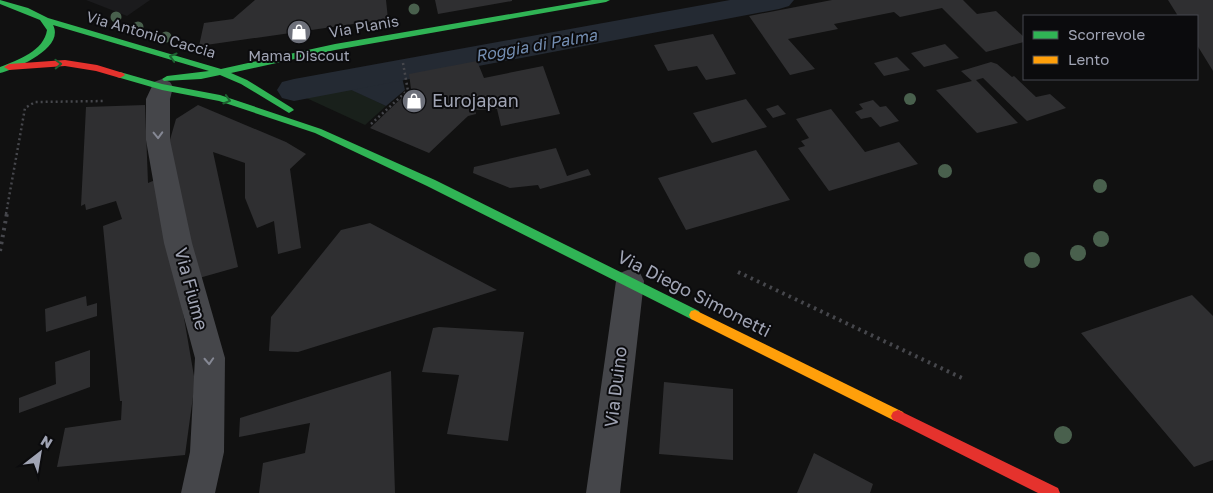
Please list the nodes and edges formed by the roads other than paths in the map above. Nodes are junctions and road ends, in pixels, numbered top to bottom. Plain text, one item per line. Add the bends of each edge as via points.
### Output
1 (606, 0) edge
2 (0, 1) edge
3 (581, 2) edge
4 (6, 17) dead end
5 (42, 18) junction
6 (302, 54) junction
7 (5, 69) edge
8 (220, 71) junction
9 (279, 72) dead end
10 (128, 75) junction
11 (272, 84) dead end
12 (160, 93) junction
13 (273, 100) junction
14 (318, 130) junction
15 (630, 281) junction
16 (198, 493) edge
17 (603, 493) edge
18 (1053, 493) edge

1 - 3 main road, Via Planis
2 - 5 main road, Via Antonio Caccia
3 - 6 main road, Via Planis
4 - 5 main road, Via Antonio Caccia via 26,15
5 - 7 main road via 50,25 48,40 32,56
8 -> 5 main road, Via Antonio Caccia
6 - 8 main road, Via Planis
6 - 9 main road
7 -> 10 main road, Via Planis via 65,63
8 - 10 main road, Via Planis via 180,78
8 - 13 main road, Via Diego Simonetti
10 - 12 main road, Via Planis
11 - 13 main road
12 -> 14 main road, Via Diego Simonetti via 220,98
12 -> 16 street, Via Fiume via 158,140 178,243 210,358 206,452
13 - 14 main road, Via Diego Simonetti
14 - 15 main road, Via Diego Simonetti
15 - 17 street, Via Duino
15 - 18 main road, Via Diego Simonetti

